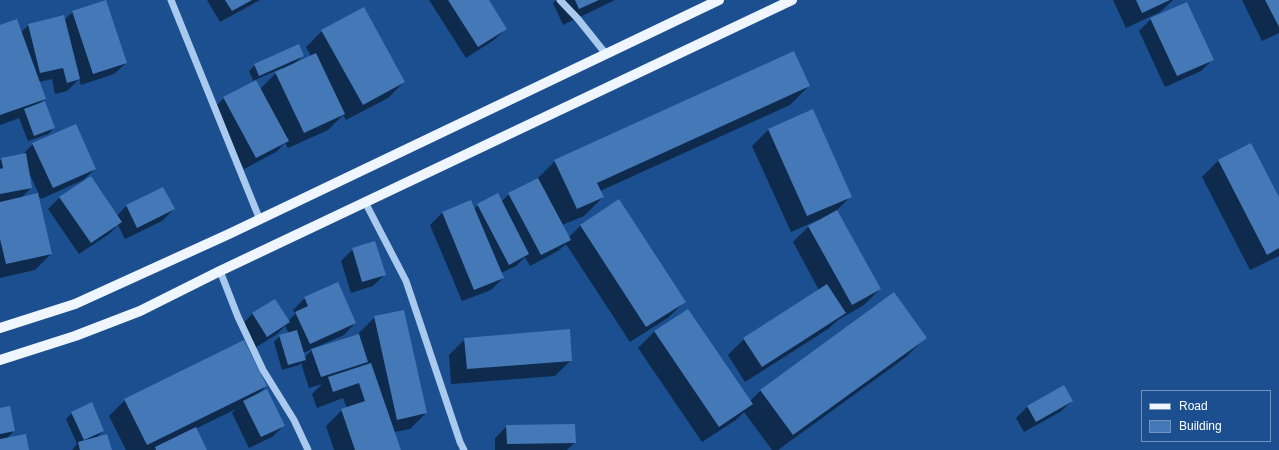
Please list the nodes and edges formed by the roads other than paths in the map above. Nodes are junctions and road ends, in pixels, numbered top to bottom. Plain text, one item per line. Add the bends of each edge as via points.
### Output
1 (171, 0) edge
2 (560, 0) edge
3 (719, 0) edge
4 (792, 0) edge
5 (606, 54) junction
6 (365, 202) junction
7 (260, 220) junction
8 (220, 271) junction
9 (0, 328) edge
10 (0, 360) edge
11 (308, 450) edge
12 (464, 450) edge

1 - 7 street
2 - 5 street
3 - 5 main road
4 - 6 main road
5 - 7 main road
6 - 8 main road
6 - 12 street via 406,280
7 - 9 main road via 75,304
8 - 10 main road via 140,311 75,336
8 - 11 street via 263,370 294,420

